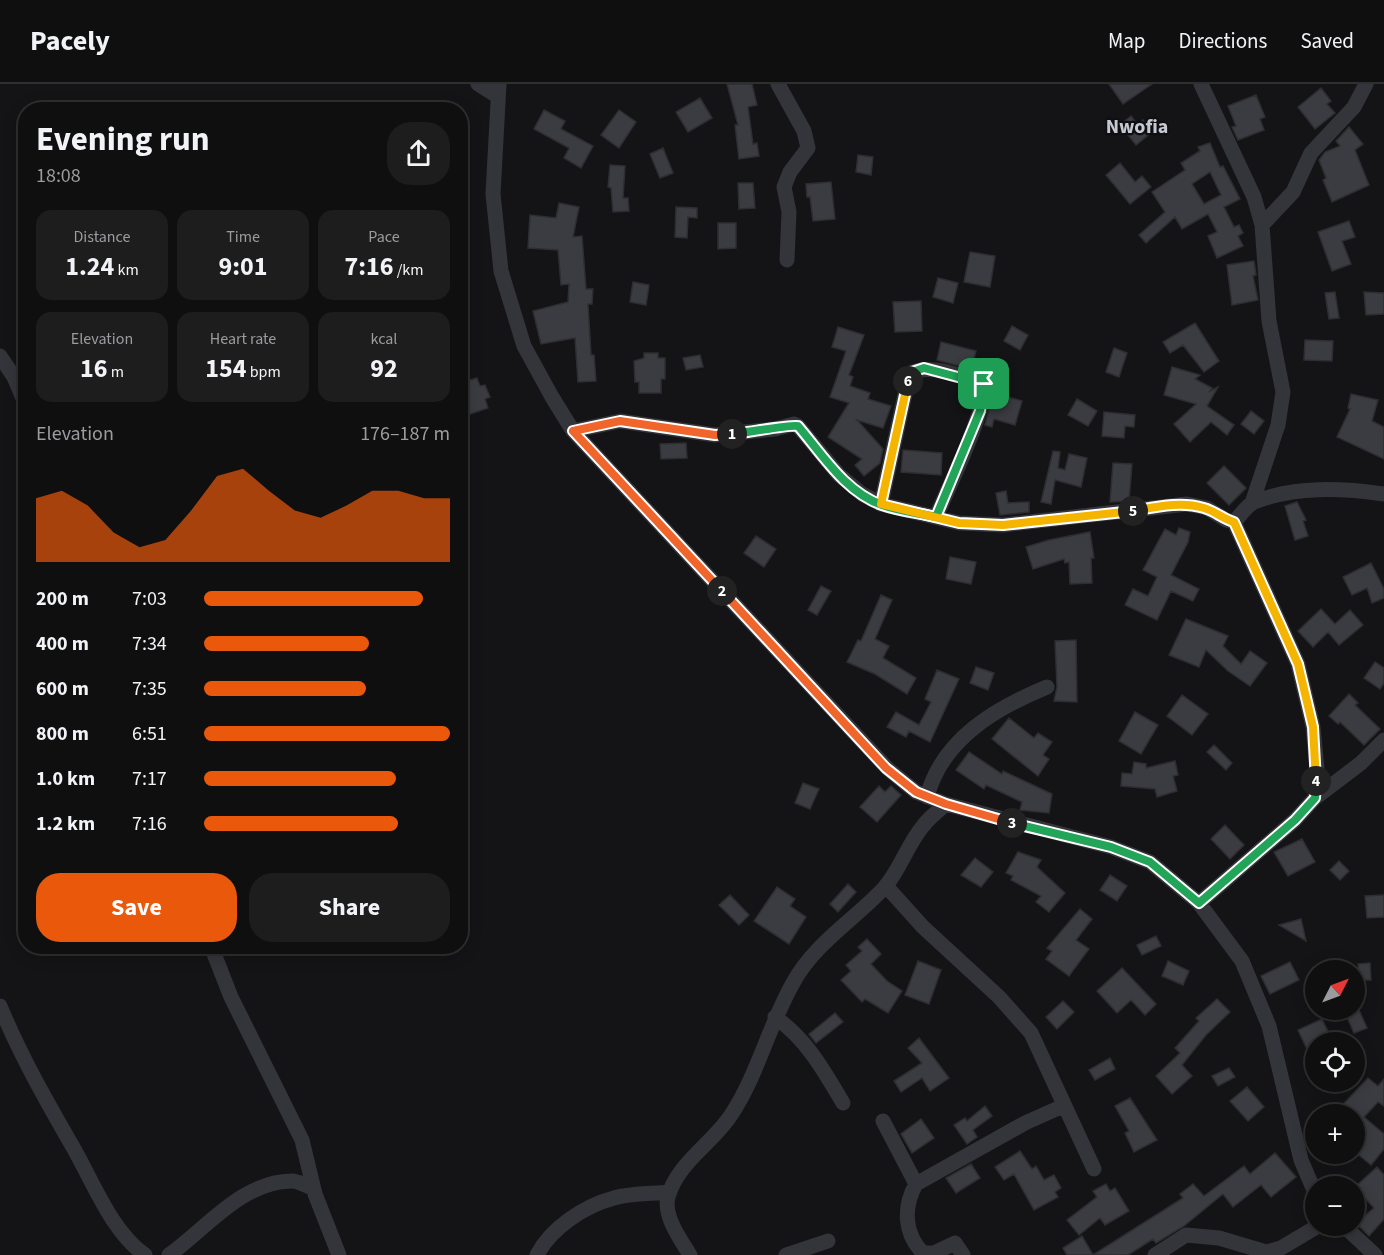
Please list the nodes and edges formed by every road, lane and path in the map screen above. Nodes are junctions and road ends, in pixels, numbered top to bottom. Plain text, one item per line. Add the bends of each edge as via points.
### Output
1 (478, 84) edge
2 (778, 84) edge
3 (1201, 84) edge
4 (1366, 84) edge
5 (498, 90) edge
6 (1262, 225) junction
7 (787, 260) dead end
8 (0, 356) edge
9 (18, 386) edge
10 (573, 431) junction
11 (1384, 494) edge
12 (1252, 503) junction
13 (881, 504) junction
14 (936, 517) junction
15 (1234, 522) junction
16 (1047, 687) dead end
17 (1384, 740) edge
18 (927, 797) junction
19 (1315, 798) junction
20 (946, 804) junction
21 (886, 886) junction
22 (1199, 903) junction
23 (214, 954) edge
24 (0, 1006) edge
25 (775, 1017) junction
26 (843, 1102) dead end
27 (1063, 1106) junction
28 (883, 1121) dead end
29 (1094, 1169) dead end
30 (1308, 1176) edge
31 (916, 1184) junction
32 (313, 1188) junction
33 (670, 1192) junction
34 (1305, 1234) edge
35 (1356, 1236) edge
36 (828, 1241) dead end
37 (1384, 1249) edge
38 (145, 1255) edge
39 (169, 1255) edge
40 (339, 1255) edge
41 (537, 1255) edge
42 (690, 1255) edge
43 (786, 1255) edge
44 (963, 1255) edge
45 (1155, 1255) edge
46 (1378, 1255) edge

1 - 5 street
2 - 7 street via 804,131 808,148 784,187 789,212
3 - 6 street via 1254,197
4 - 6 street via 1354,108 1311,153 1293,192
5 - 10 street via 493,194 501,272 524,346
6 - 12 street via 1269,321 1283,392 1278,425
8 - 9 street
10 - 13 street via 620,421 715,435 794,424 838,475
10 - 18 street via 886,768
11 - 12 street via 1313,489
12 - 15 street
13 - 14 street
13 - 14 street via 912,372 924,368 953,374 984,384 984,391 980,411
14 - 15 street via 959,523 1003,525 1187,504 1207,508
15 - 19 street via 1298,664 1313,727
16 - 18 street via 996,711 958,741 938,768
17 - 19 street via 1362,763
18 - 20 street
19 - 22 street
20 - 21 street via 922,826
20 - 22 street via 1111,847 1150,862
21 - 25 street via 806,964
21 - 27 street via 1031,1033 1046,1059
22 - 30 street via 1242,961 1269,1026
23 - 32 street via 231,997 302,1140
24 - 38 street via 29,1072 108,1210 131,1246
25 - 26 street via 796,1032 813,1052
25 - 33 street via 731,1115 682,1170
27 - 29 street
27 - 31 street
28 - 31 street
31 - 44 street via 906,1212 917,1247 923,1253 934,1253 955,1243
32 - 39 street via 292,1180 257,1190 232,1203
32 - 40 street
33 - 41 street via 614,1198 552,1232
33 - 42 street via 668,1213
34 - 45 street via 1266,1252 1219,1238 1186,1235
35 - 46 street
36 - 43 street
37 - 46 street

